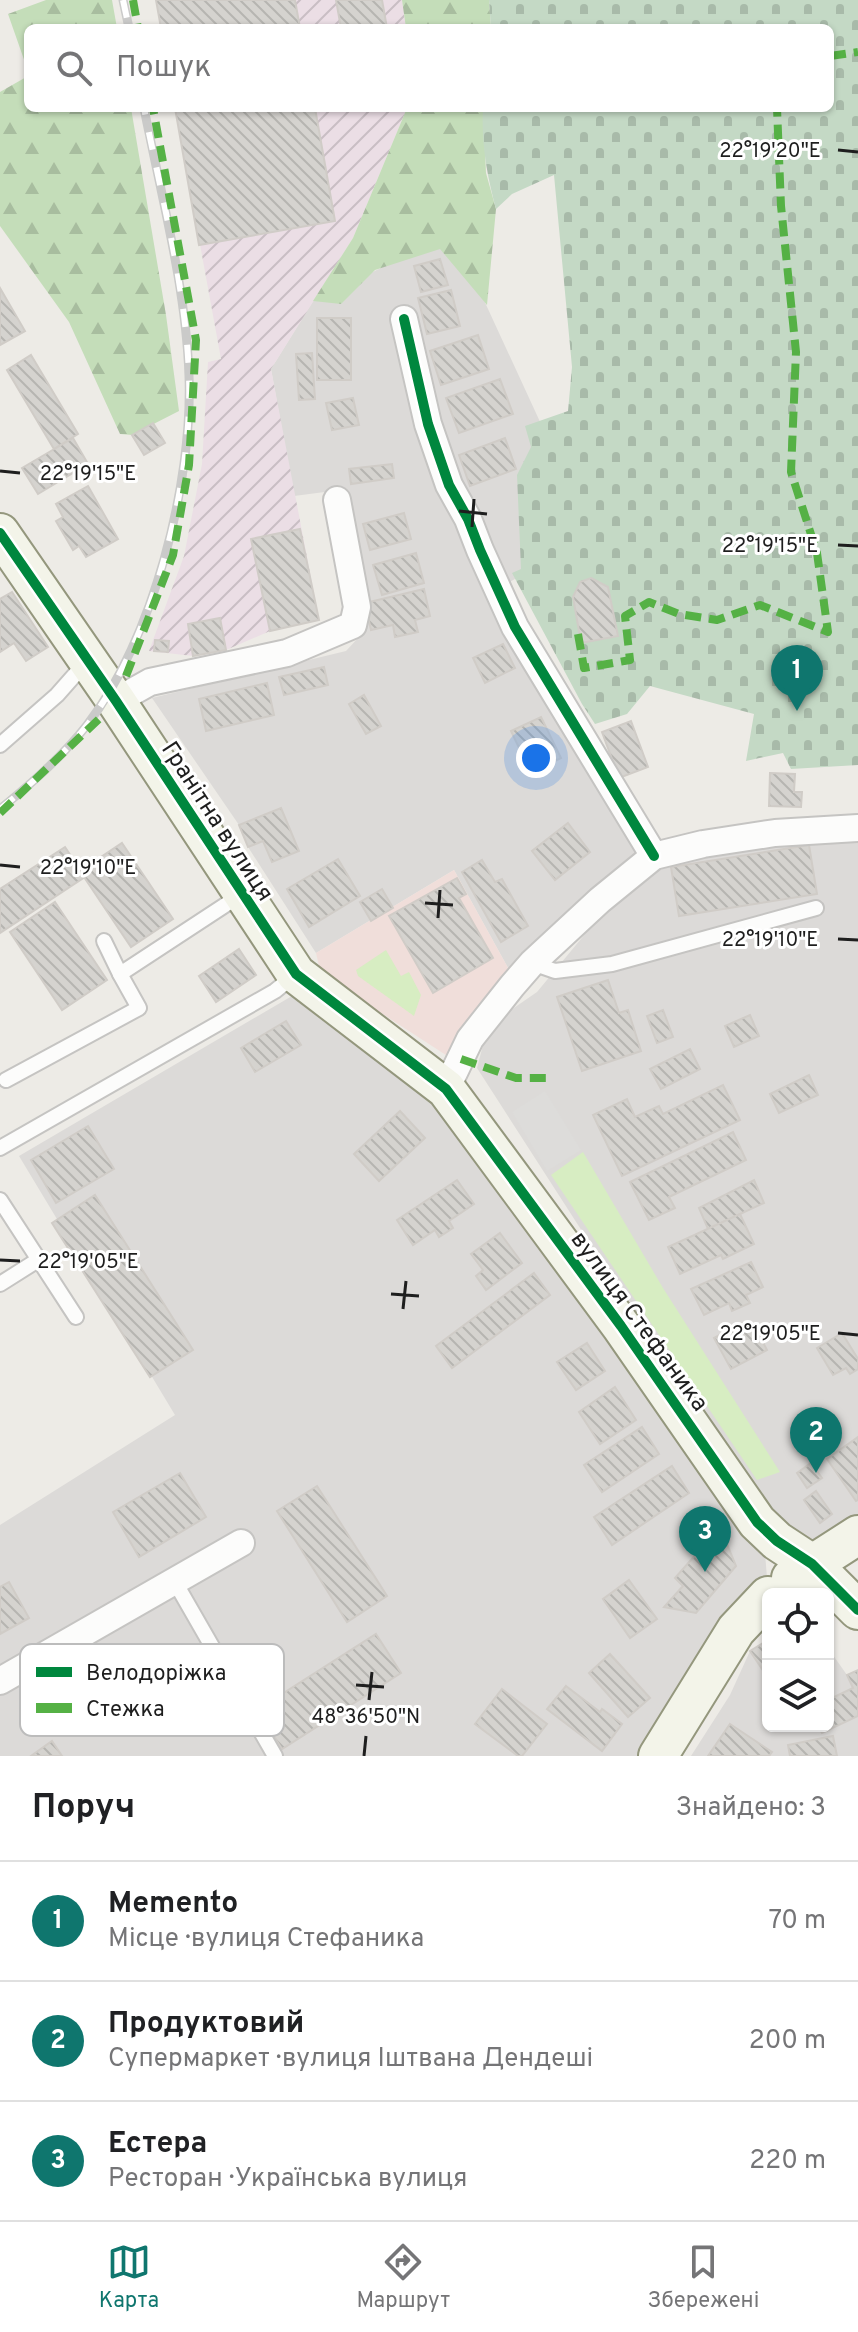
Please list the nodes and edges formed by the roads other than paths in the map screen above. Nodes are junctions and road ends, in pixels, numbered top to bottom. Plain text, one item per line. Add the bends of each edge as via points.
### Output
1 (404, 319) dead end
2 (337, 500) dead end
3 (0, 533) edge
4 (88, 660) junction
5 (116, 701) junction
6 (0, 745) edge
7 (858, 828) edge
8 (654, 856) junction
9 (242, 894) junction
10 (816, 908) dead end
11 (104, 941) dead end
12 (532, 963) junction
13 (120, 974) junction
14 (296, 974) junction
15 (6, 1080) dead end
16 (446, 1089) junction
17 (2, 1142) edge
18 (0, 1200) edge
19 (38, 1260) junction
20 (0, 1284) edge
21 (76, 1317) dead end
22 (858, 1535) edge
23 (241, 1543) dead end
24 (812, 1564) junction
25 (175, 1582) junction
26 (779, 1588) edge
27 (762, 1602) edge
28 (858, 1610) edge
29 (65, 1644) edge
30 (211, 1644) edge
31 (20, 1670) edge
32 (0, 1681) edge
33 (264, 1736) edge
34 (275, 1756) edge
35 (658, 1756) edge

1 - 8 street via 428,424 485,563 515,627
2 - 5 street via 357,607 353,625 287,653 150,682
3 - 4 street, Гранітна вулиця
4 - 5 street, Гранітна вулиця
4 - 6 lane
5 - 9 street, Гранітна вулиця
7 - 8 street via 775,833
8 - 12 street
9 - 13 lane
9 - 14 street, Гранітна вулиця
10 - 12 lane via 612,964 555,971
11 - 13 lane
12 - 16 street via 470,1039
13 - 15 lane via 139,1008
14 - 16 street, Гранітна вулиця
14 - 17 lane via 275,991
16 - 24 street, вулиця Стефаника via 757,1522
18 - 19 lane
19 - 20 lane
19 - 21 lane
22 - 24 street
23 - 25 street
24 - 26 street
24 - 28 street, вулиця Стефаника
25 - 29 street
25 - 30 lane
27 - 35 street via 736,1630
31 - 32 street
33 - 34 lane

